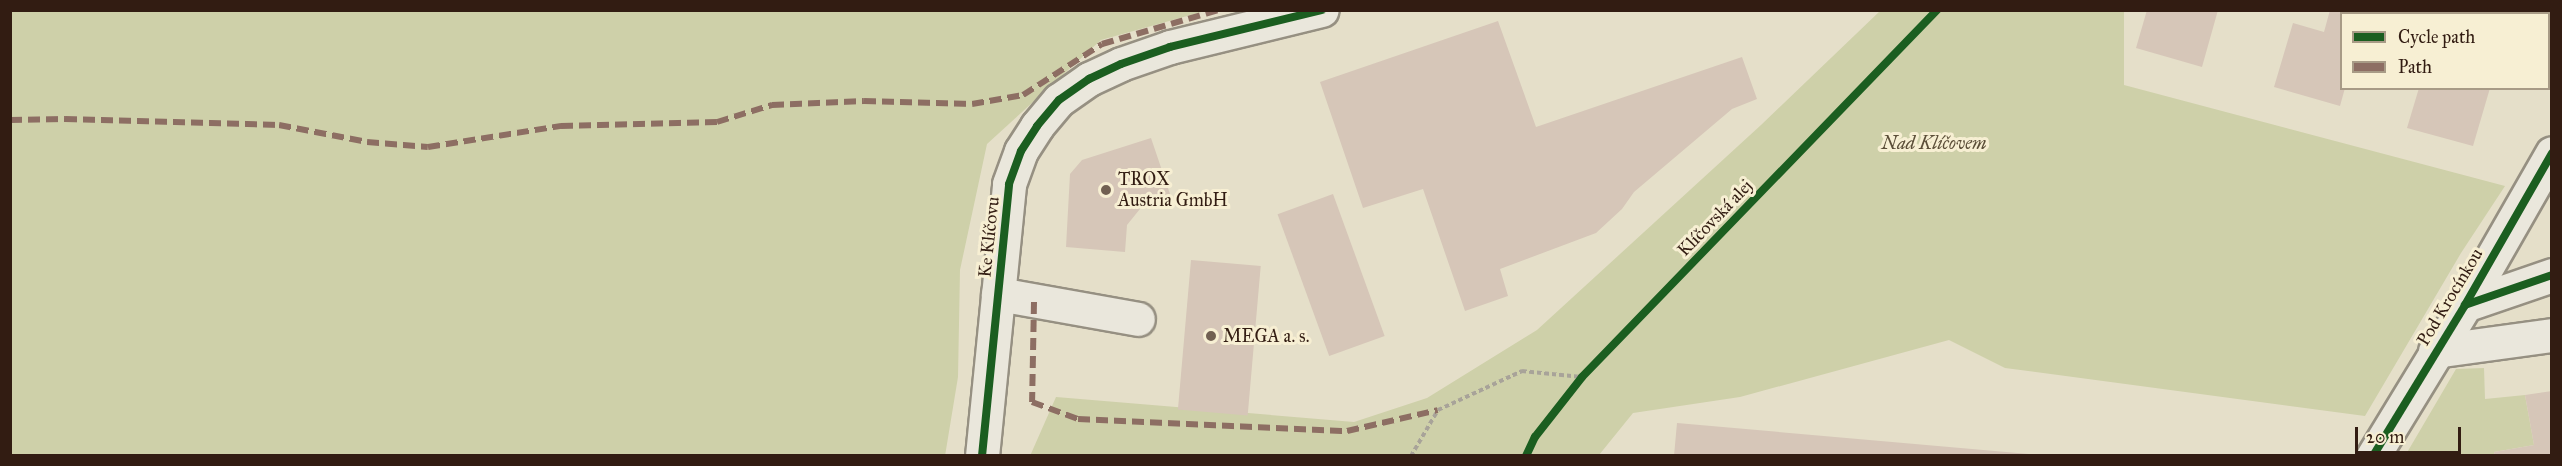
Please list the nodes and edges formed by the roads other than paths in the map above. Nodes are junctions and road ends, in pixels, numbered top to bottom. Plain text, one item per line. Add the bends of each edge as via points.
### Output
1 (1322, 10) edge
2 (2552, 153) edge
3 (2552, 275) edge
4 (999, 294) junction
5 (2465, 305) junction
6 (1138, 319) dead end
7 (2552, 335) edge
8 (2435, 351) junction
9 (982, 456) edge
10 (2373, 456) edge

1 - 4 street, Ke Klíčovu via 1160,51 1089,79 1059,100 1021,151 1010,184
2 - 5 street, Pod Krocínkou
3 - 5 street
4 - 6 street
4 - 9 street, Ke Klíčovu
5 - 8 street, Pod Krocínkou
7 - 8 street
8 - 10 street, Pod Krocínkou

